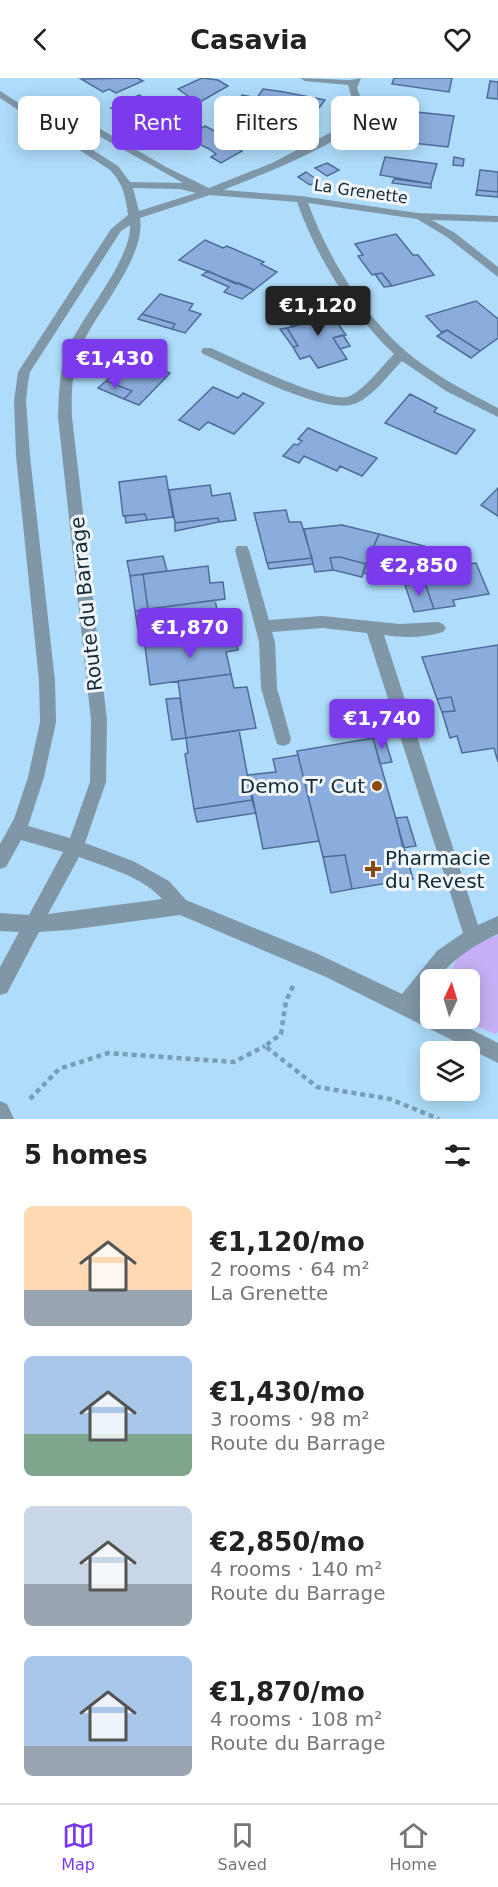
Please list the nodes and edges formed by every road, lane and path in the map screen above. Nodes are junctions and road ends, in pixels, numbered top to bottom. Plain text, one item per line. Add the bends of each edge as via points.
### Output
1 (305, 78) edge
2 (355, 81) edge
3 (0, 94) edge
4 (100, 133) edge
5 (127, 185) junction
6 (209, 192) junction
7 (301, 199) junction
8 (134, 216) junction
9 (417, 216) junction
10 (498, 219) edge
11 (498, 273) edge
12 (207, 351) dead end
13 (402, 354) junction
14 (498, 413) edge
15 (242, 550) dead end
16 (264, 627) junction
17 (438, 628) dead end
18 (374, 629) junction
19 (283, 739) dead end
20 (17, 831) junction
21 (75, 848) junction
22 (0, 861) edge
23 (180, 906) junction
24 (0, 922) edge
25 (33, 925) junction
26 (498, 925) edge
27 (473, 936) junction
28 (306, 958) junction
29 (0, 986) edge
30 (404, 1007) junction
31 (265, 1046) junction
32 (498, 1053) edge
33 (28, 1102) dead end
34 (0, 1111) edge
35 (4, 1119) edge
36 (439, 1119) edge

1 - 2 street, La Grenette
2 - 6 street, La Grenette via 354,93 362,115 353,125 276,165
3 - 5 street via 103,160
4 - 6 street, La Grenette
5 - 6 street, La Grenette via 180,186
5 - 8 street, Route du Barrage
6 - 7 street, La Grenette
6 - 8 street, La Grenette
7 - 9 street, La Grenette
7 - 13 street, La Grenette via 314,237 369,317
8 - 20 street via 107,242 24,372 22,382 23,456 48,722 36,777
8 - 21 street, Route du Barrage via 132,248 75,346 65,386 65,417 99,720 98,782
9 - 10 street, La Grenette
9 - 11 street, La Grenette via 451,235
12 - 13 street via 310,394 343,402 356,399
13 - 14 street, La Grenette via 451,388
15 - 16 street
16 - 18 street via 313,622
16 - 19 street via 269,688
17 - 18 street via 402,633
18 - 27 street
20 - 21 street
20 - 22 street
21 - 23 street via 136,872 163,887
21 - 25 street, Route du Barrage
23 - 25 street
23 - 28 street
24 - 25 street
25 - 29 street, Route du Barrage
26 - 27 street
27 - 30 street via 443,957
28 - 30 street
28 - 31 path via 286,1001 280,1034
30 - 32 street
31 - 33 path via 234,1062 108,1053 59,1069
31 - 36 path via 317,1087 390,1099
34 - 35 street

